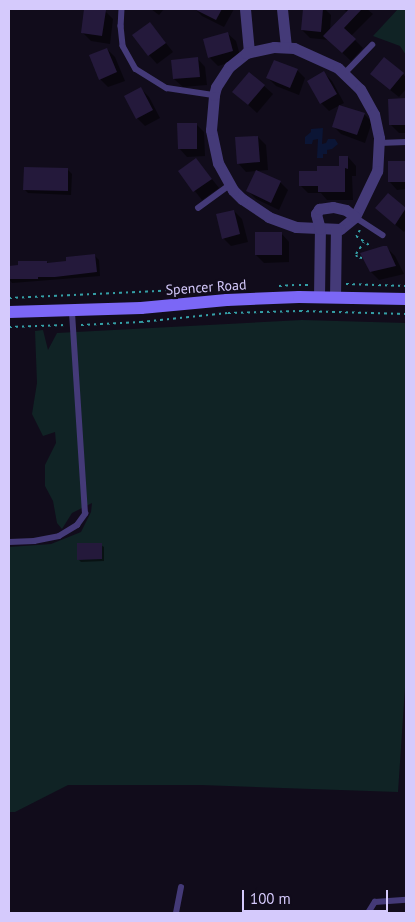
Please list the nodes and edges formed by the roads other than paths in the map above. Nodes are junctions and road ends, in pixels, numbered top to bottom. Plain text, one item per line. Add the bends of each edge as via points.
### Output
1 (122, 9) edge
2 (246, 9) edge
3 (282, 9) edge
4 (372, 45) dead end
5 (286, 47) junction
6 (249, 52) junction
7 (345, 73) junction
8 (214, 95) junction
9 (406, 142) edge
10 (379, 143) junction
11 (230, 185) junction
12 (198, 208) dead end
13 (354, 217) junction
14 (320, 229) junction
15 (336, 229) junction
16 (383, 235) dead end
17 (319, 297) junction
18 (335, 297) junction
19 (406, 299) edge
20 (72, 311) junction
21 (9, 312) edge
22 (9, 542) edge
23 (181, 887) dead end
24 (406, 900) edge
25 (176, 913) edge
26 (368, 913) edge

1 - 8 lane via 123,46 136,69 167,88
2 - 6 street
3 - 5 street
4 - 7 lane
5 - 6 street
5 - 7 street via 314,55
6 - 8 street via 229,67
7 - 10 street via 370,105
8 - 11 street via 212,140 218,163
9 - 10 lane
10 - 13 street via 379,162 374,180
11 - 12 lane
11 - 14 street via 242,199 269,217 296,227
13 - 14 street via 346,210 319,209 316,214
13 - 15 street
13 - 16 lane
14 - 15 street
14 - 17 street
15 - 18 street
17 - 18 street, Spencer Road
17 - 20 street, Spencer Road
18 - 19 street, Spencer Road
20 - 21 street, Spencer Road
20 - 22 lane via 85,514 77,525 59,536
23 - 25 lane
24 - 26 lane via 376,902

